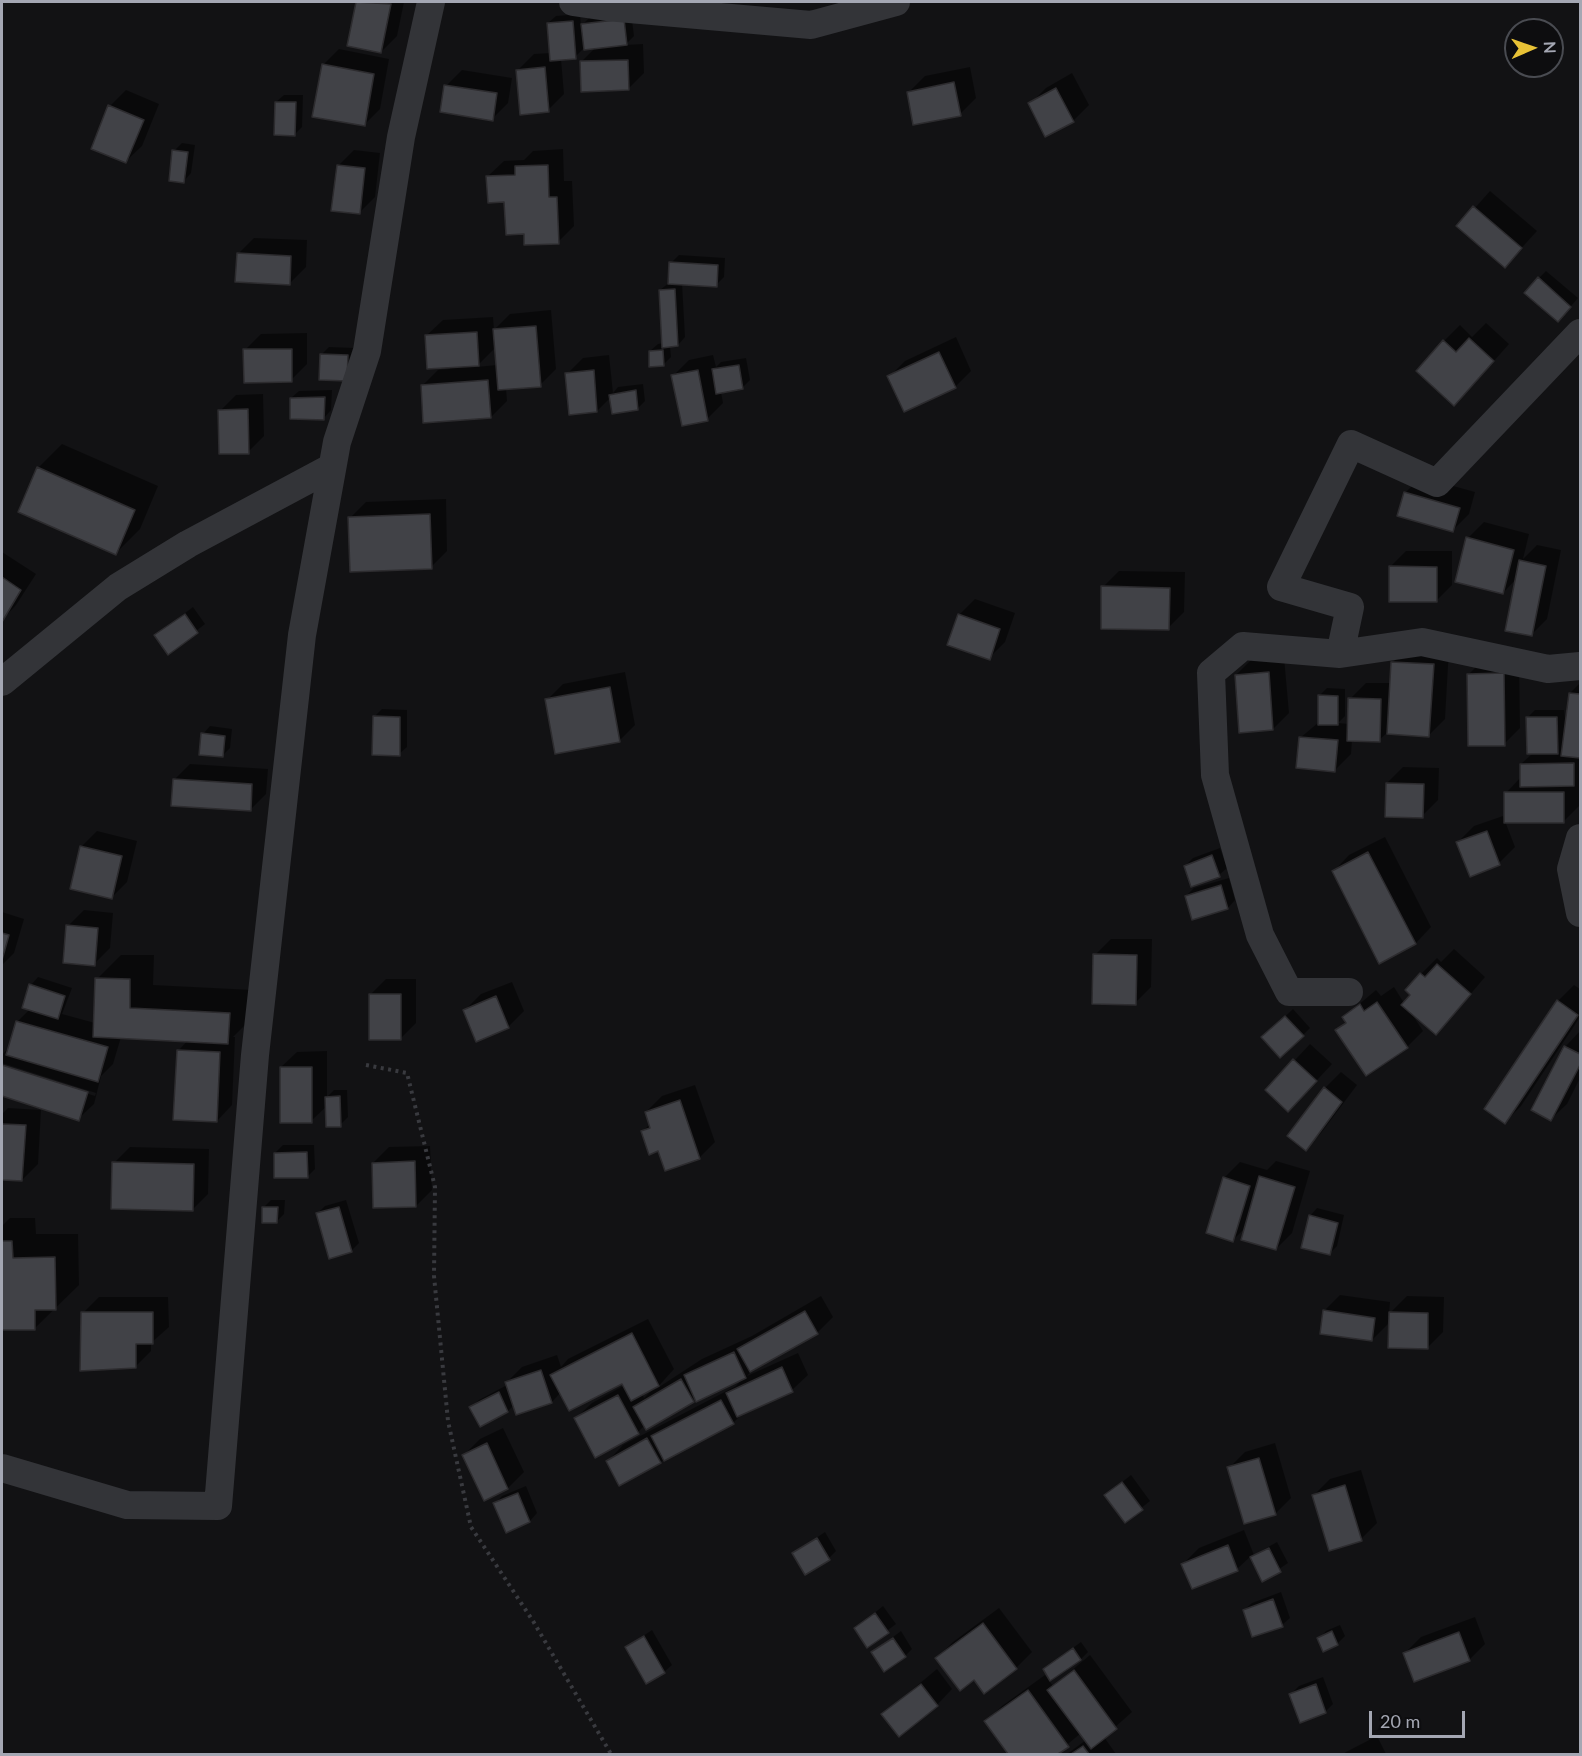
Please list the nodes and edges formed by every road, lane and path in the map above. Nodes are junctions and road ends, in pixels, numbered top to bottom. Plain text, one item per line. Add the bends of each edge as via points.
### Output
1 (431, 2) edge
2 (573, 2) edge
3 (896, 2) edge
4 (1581, 333) edge
5 (332, 467) junction
6 (1340, 654) junction
7 (1581, 666) edge
8 (2, 682) edge
9 (1581, 838) edge
10 (1581, 913) edge
11 (1349, 992) dead end
12 (366, 1065) dead end
13 (2, 1468) edge
14 (611, 1755) edge

1 - 5 street via 401,137 367,351
2 - 3 street via 811,25
4 - 6 street via 1437,483 1351,444 1281,586 1350,607
5 - 8 street via 188,544 118,587
5 - 13 street via 302,635 277,845 245,1154 218,1506 128,1505
6 - 7 street via 1422,642 1548,669
6 - 11 street via 1243,646 1211,673 1215,775 1260,935 1289,992
9 - 10 street via 1571,869
12 - 14 path via 407,1073 435,1187 434,1276 448,1422 471,1527 533,1621

